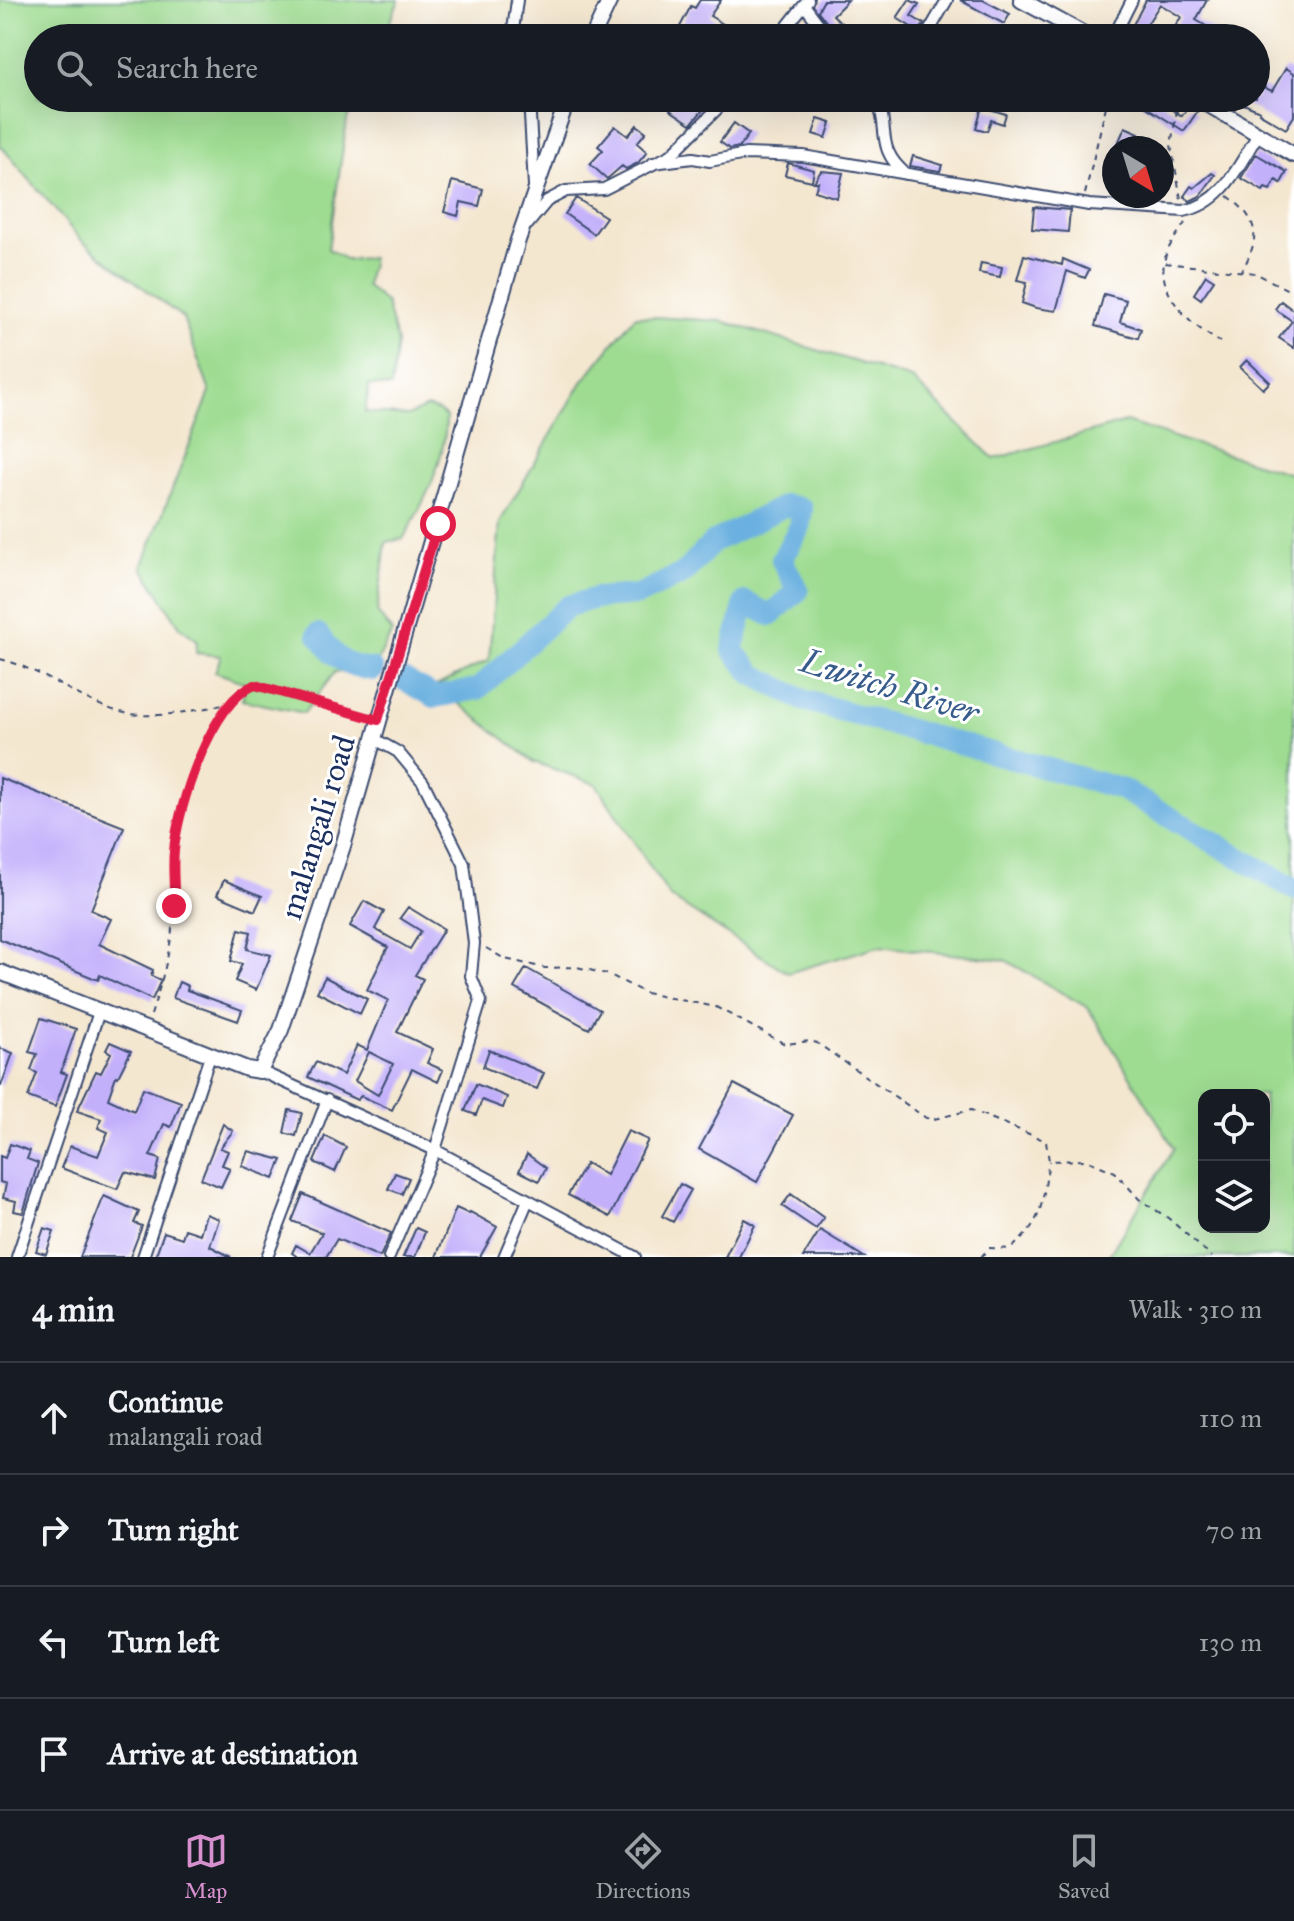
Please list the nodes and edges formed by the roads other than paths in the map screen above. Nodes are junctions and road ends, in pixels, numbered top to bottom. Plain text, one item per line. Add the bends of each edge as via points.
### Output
1 (517, 0) edge
2 (610, 0) edge
3 (947, 0) edge
4 (1021, 0) edge
5 (1132, 0) edge
6 (807, 3) edge
7 (514, 24) edge
8 (599, 24) edge
9 (790, 24) edge
10 (820, 24) edge
11 (933, 24) edge
12 (1065, 24) edge
13 (1120, 24) edge
14 (530, 112) edge
15 (563, 112) edge
16 (715, 112) edge
17 (1222, 112) edge
18 (881, 114) edge
19 (1259, 133) junction
20 (1294, 155) edge
21 (653, 163) junction
22 (907, 175) junction
23 (535, 196) junction
24 (518, 240) junction
25 (373, 738) junction
26 (0, 972) edge
27 (100, 1009) junction
28 (210, 1056) junction
29 (260, 1071) junction
30 (327, 1100) junction
31 (435, 1150) junction
32 (528, 1200) junction
33 (618, 1253) edge
34 (17, 1257) edge
35 (143, 1257) edge
36 (267, 1257) edge
37 (389, 1257) edge
38 (504, 1257) edge
39 (635, 1257) edge

1 - 7 street
2 - 8 street
3 - 11 street
4 - 12 street
5 - 13 street
6 - 9 street
6 - 10 street
14 - 23 street
15 - 23 street, malangali road
16 - 21 street via 681,148
17 - 19 street
18 - 22 street via 882,141
19 - 20 street
19 - 22 street via 1221,191 1189,210 1125,210
21 - 22 street via 775,154
21 - 24 street via 604,189 566,191 547,201
23 - 24 street, malangali road
24 - 25 street, malangali road
25 - 29 street, malangali road via 299,981
25 - 31 street via 410,764 466,870 474,943 471,976 481,996 480,1012
26 - 27 street
27 - 28 street
27 - 34 street
28 - 29 street
28 - 35 street
29 - 30 street
30 - 31 street
30 - 36 street
31 - 32 street
31 - 37 street
32 - 33 street
32 - 38 street
33 - 39 street

